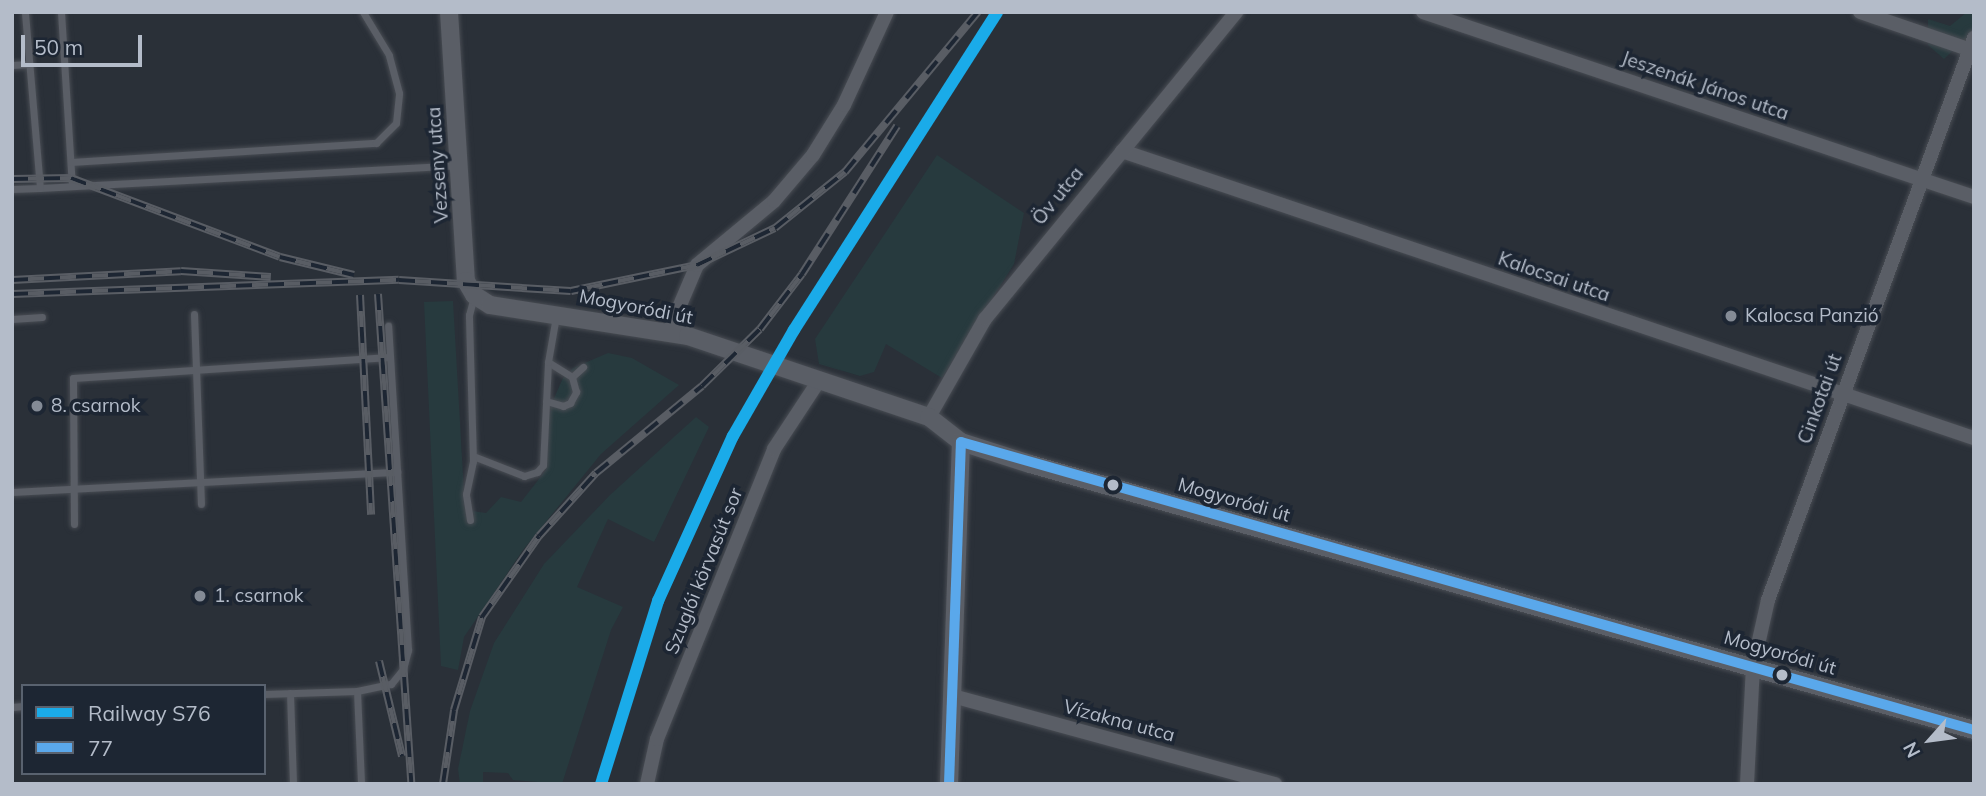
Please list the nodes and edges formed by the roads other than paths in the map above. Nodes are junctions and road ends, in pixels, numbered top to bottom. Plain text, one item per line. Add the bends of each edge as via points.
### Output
1 (25, 12) edge
2 (61, 12) edge
3 (363, 12) edge
4 (449, 12) edge
5 (887, 12) edge
6 (1236, 12) edge
7 (1423, 12) edge
8 (1860, 12) edge
9 (1972, 46) edge
10 (29, 64) junction
11 (12, 65) edge
12 (1122, 151) junction
13 (71, 162) junction
14 (459, 165) junction
15 (1921, 179) junction
16 (72, 185) junction
17 (40, 188) junction
18 (12, 189) edge
19 (1974, 197) edge
20 (482, 300) junction
21 (194, 314) dead end
22 (557, 314) junction
23 (41, 317) dead end
24 (12, 319) edge
25 (387, 326) dead end
26 (669, 331) junction
27 (390, 357) junction
28 (548, 362) junction
29 (583, 367) dead end
30 (197, 370) junction
31 (572, 377) junction
32 (818, 382) junction
33 (1842, 394) junction
34 (545, 401) junction
35 (929, 417) junction
36 (1974, 438) edge
37 (961, 442) junction
38 (473, 456) junction
39 (397, 472) junction
40 (201, 483) junction
41 (76, 489) junction
42 (12, 492) edge
43 (201, 504) dead end
44 (470, 520) dead end
45 (74, 524) dead end
46 (1753, 667) junction
47 (357, 691) junction
48 (290, 693) junction
49 (266, 694) edge
50 (953, 696) junction
51 (1974, 730) edge
52 (293, 784) edge
53 (361, 784) edge
54 (647, 784) edge
55 (949, 784) edge
56 (1275, 784) edge
57 (1747, 784) edge

1 - 10 lane
2 - 13 lane
3 - 13 lane via 389,55 399,93 396,123 376,143
4 - 14 street, Vezseny utca
5 - 26 street via 844,105 818,148 774,201 697,265
6 - 12 street, Öv utca
7 - 15 street, Jeszenák János utca
8 - 9 street
9 - 15 street, Cinkotai út
10 - 11 lane
10 - 17 lane
12 - 33 street, Kalocsai utca
12 - 35 street, Öv utca via 985,318
13 - 16 lane
14 - 16 lane
14 - 20 street, Vezseny utca via 466,281
15 - 19 street, Jeszenák János utca
15 - 33 street, Cinkotai út
16 - 17 lane
17 - 18 lane
20 - 22 street, Mogyoródi út
20 - 38 lane via 469,315
21 - 30 lane
22 - 26 street, Mogyoródi út
22 - 28 lane
23 - 24 lane
25 - 27 lane
26 - 32 street, Mogyoródi út
27 - 30 lane
27 - 39 lane
28 - 31 lane
28 - 34 lane
29 - 31 lane
30 - 40 lane
30 - 41 lane via 73,378
31 - 34 lane via 576,392 570,402 563,406
32 - 35 street, Mogyoródi út
32 - 54 street, Szuglói körvasút sor via 774,449 657,738
33 - 36 street, Kalocsai utca
33 - 46 street, Cinkotai út via 1768,600
34 - 38 lane via 543,465 537,472 524,476
35 - 37 street, Mogyoródi út
37 - 46 street, Mogyoródi út
37 - 50 street
38 - 44 lane via 466,494
39 - 40 lane
39 - 47 lane via 408,650 391,684
40 - 41 lane
40 - 43 lane
41 - 42 lane
41 - 45 lane
46 - 51 street, Mogyoródi út
46 - 57 street, Cinkotai út
47 - 48 lane
47 - 53 lane
48 - 49 lane
48 - 52 lane
50 - 55 street
50 - 56 street, Vízakna utca

